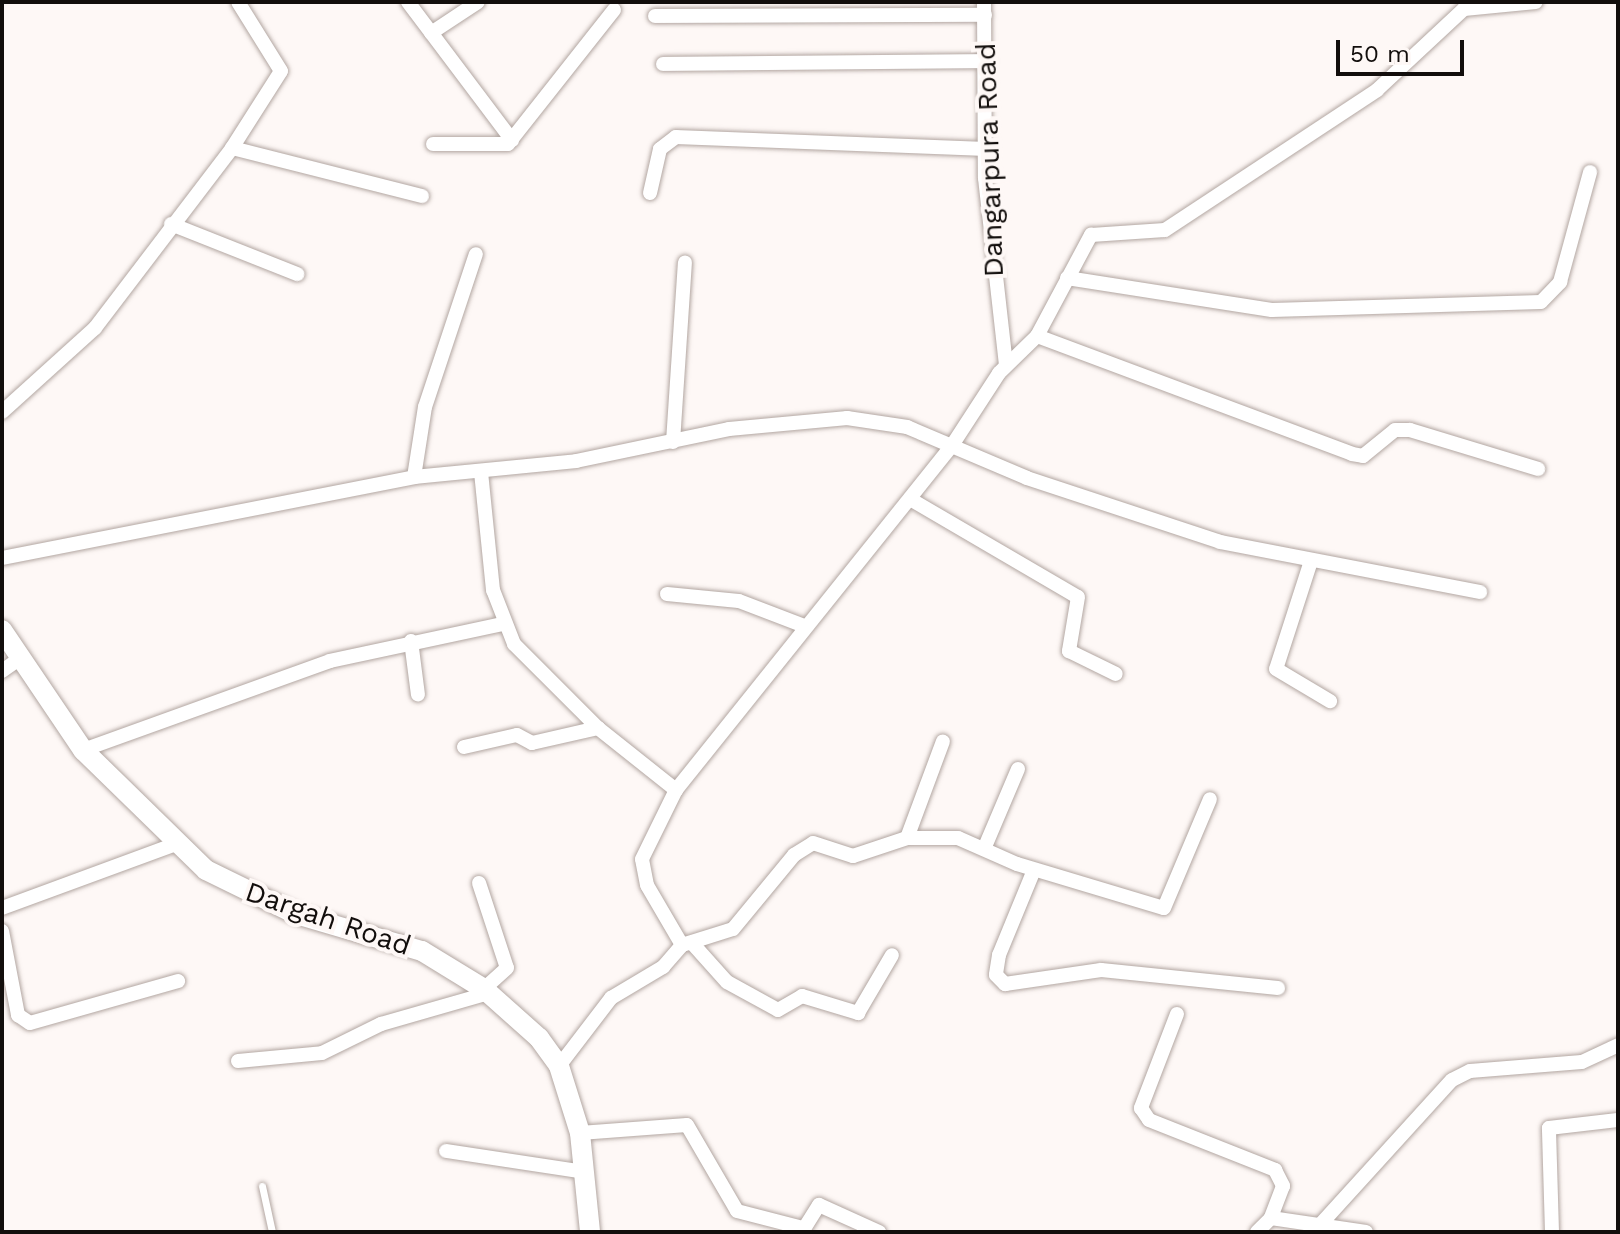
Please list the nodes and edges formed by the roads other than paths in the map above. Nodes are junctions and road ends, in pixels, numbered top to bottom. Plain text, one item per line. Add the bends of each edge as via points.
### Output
1 (238, 2) edge
2 (408, 2) edge
3 (478, 2) edge
4 (1536, 2) edge
5 (1464, 5) edge
6 (984, 8) edge
7 (614, 10) dead end
8 (655, 16) dead end
9 (431, 33) junction
10 (987, 61) junction
11 (663, 64) dead end
12 (512, 140) junction
13 (433, 144) dead end
14 (232, 148) junction
15 (986, 149) junction
16 (1590, 172) dead end
17 (650, 193) dead end
18 (422, 196) dead end
19 (171, 224) junction
20 (476, 254) dead end
21 (685, 262) dead end
22 (297, 274) dead end
23 (1067, 278) junction
24 (1037, 336) junction
25 (1006, 365) junction
26 (2, 412) edge
27 (673, 442) junction
28 (951, 447) junction
29 (1538, 469) dead end
30 (481, 472) junction
31 (414, 477) junction
32 (910, 499) junction
33 (2, 558) edge
34 (1310, 564) junction
35 (1480, 592) dead end
36 (667, 594) dead end
37 (502, 624) junction
38 (804, 626) junction
39 (2, 630) edge
40 (411, 641) junction
41 (10, 666) edge
42 (1116, 674) dead end
43 (418, 695) dead end
44 (1330, 701) dead end
45 (598, 728) junction
46 (943, 741) dead end
47 (464, 747) dead end
48 (83, 750) junction
49 (1018, 769) dead end
50 (676, 790) junction
51 (1210, 799) dead end
52 (907, 838) junction
53 (173, 845) junction
54 (984, 849) junction
55 (1034, 870) junction
56 (479, 883) dead end
57 (2, 908) edge
58 (2, 931) edge
59 (687, 944) junction
60 (892, 955) dead end
61 (178, 981) dead end
62 (1278, 988) dead end
63 (486, 991) junction
64 (1177, 1014) dead end
65 (1618, 1045) edge
66 (238, 1061) dead end
67 (559, 1066) junction
68 (1618, 1120) edge
69 (580, 1133) junction
70 (446, 1151) dead end
71 (585, 1172) junction
72 (262, 1186) dead end
73 (1271, 1218) junction
74 (1319, 1226) junction
75 (802, 1230) edge
76 (1340, 1230) edge
77 (272, 1232) edge
78 (590, 1232) edge
79 (879, 1232) edge
80 (1257, 1232) edge
81 (1366, 1232) edge
82 (1552, 1232) edge

1 - 14 street via 281,71
2 - 9 street
3 - 9 street
4 - 5 street
5 - 23 street via 1377,90 1177,224 1150,234 1091,235
6 - 8 street
6 - 10 street, Dangarpura Road
7 - 12 street
9 - 12 street
10 - 11 street
10 - 15 street, Dangarpura Road
12 - 13 street via 493,147
14 - 18 street
14 - 19 street
15 - 17 street via 676,137 660,149
15 - 25 street, Dangarpura Road via 991,268
16 - 23 street via 1560,282 1541,302 1272,310
19 - 22 street
19 - 26 street via 95,328
20 - 31 street via 425,407
21 - 27 street
23 - 24 street
24 - 25 street
24 - 29 street via 1352,454 1363,456 1395,430 1410,430
25 - 28 street
27 - 28 street via 786,421 847,418 907,427
27 - 30 street
28 - 32 street
28 - 34 street via 1133,516
30 - 31 street
30 - 37 street
31 - 33 street
32 - 38 street
32 - 42 street via 1078,597 1069,651
34 - 35 street
34 - 44 street via 1276,669
36 - 38 street via 739,601
37 - 40 street
37 - 45 street
38 - 50 street
39 - 41 street, Dargah Road
40 - 43 street
40 - 48 street via 265,683
41 - 48 street, Dargah Road
45 - 47 street via 532,743 517,735
45 - 50 street
46 - 52 street
48 - 53 street, Dargah Road
49 - 54 street
50 - 59 street via 642,859 647,885
51 - 55 street via 1164,908
52 - 54 street via 935,835
52 - 59 street via 853,856 804,845 747,918
53 - 57 street
53 - 63 street, Dargah Road via 249,896 402,943
54 - 55 street
55 - 62 street via 999,955 996,975 1005,984 1101,970
56 - 63 street via 507,968
58 - 61 street via 18,1015 30,1023
59 - 60 street via 727,982 778,1010 802,996 858,1013
59 - 67 street via 663,967 611,998
63 - 66 street via 381,1024 322,1053
63 - 67 street, Dargah Road
64 - 73 street via 1141,1102 1144,1115 1275,1170 1283,1186
65 - 74 street via 1582,1062 1470,1071 1452,1080
67 - 69 street, Dargah Road
68 - 82 street via 1549,1128
69 - 71 street, Dargah Road
69 - 75 street via 687,1125 737,1211
70 - 71 street
71 - 78 street, Dargah Road
72 - 77 lane
73 - 74 street
73 - 80 street
74 - 76 street
75 - 79 street via 819,1205
76 - 81 street

